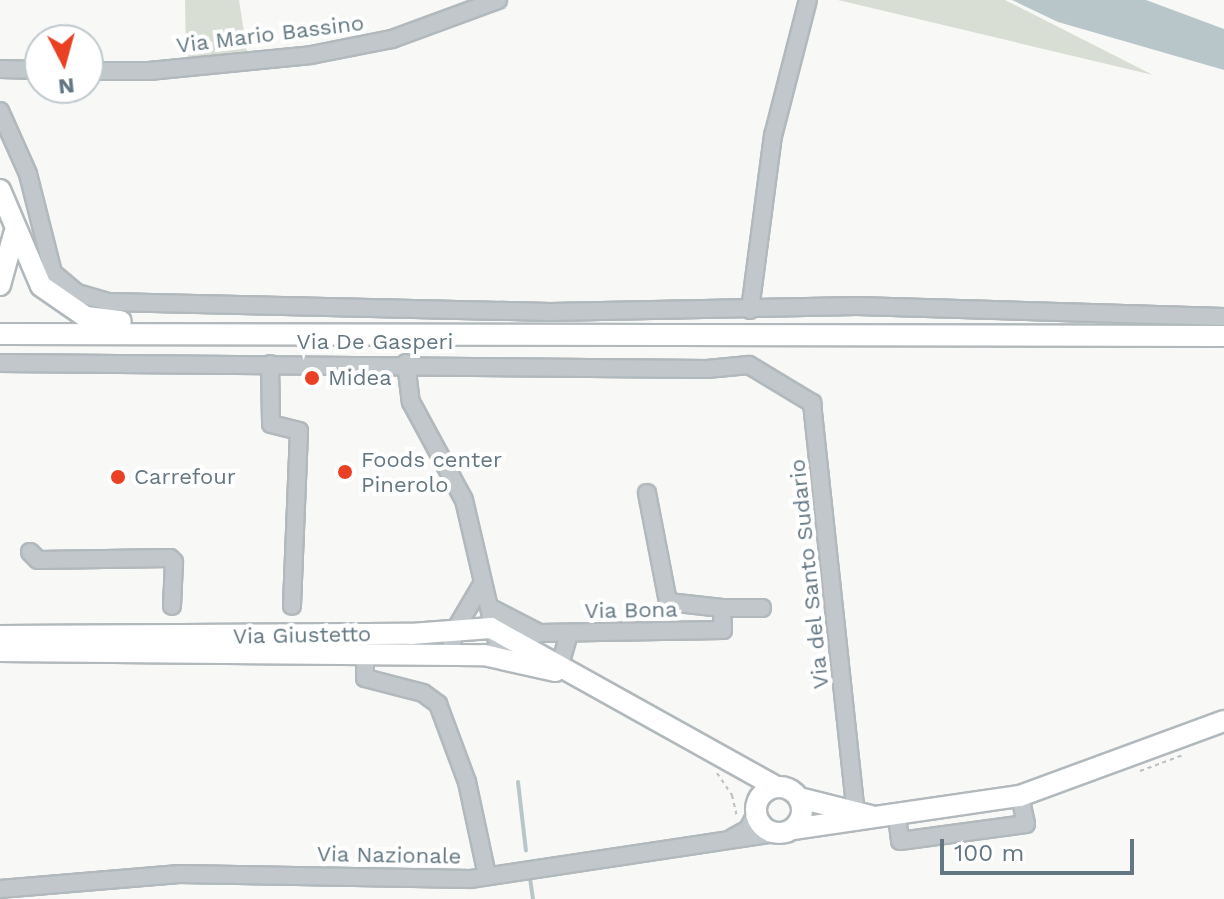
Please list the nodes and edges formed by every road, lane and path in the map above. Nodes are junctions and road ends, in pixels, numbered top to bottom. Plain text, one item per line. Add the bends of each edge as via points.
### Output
1 (498, 0) edge
2 (808, 0) edge
3 (0, 69) edge
4 (24, 70) edge
5 (104, 71) edge
6 (0, 111) edge
7 (0, 190) edge
8 (15, 230) junction
9 (0, 285) edge
10 (750, 310) junction
11 (1224, 317) edge
12 (308, 333) junction
13 (0, 334) edge
14 (1224, 336) edge
15 (0, 363) edge
16 (406, 363) junction
17 (270, 364) junction
18 (749, 365) joint
19 (647, 493) dead end
20 (30, 552) dead end
21 (481, 586) junction
22 (172, 606) dead end
23 (292, 606) dead end
24 (489, 607) junction
25 (722, 608) junction
26 (762, 608) dead end
27 (455, 630) junction
28 (498, 631) junction
29 (539, 633) junction
30 (569, 633) junction
31 (0, 636) edge
32 (518, 640) junction
33 (0, 651) edge
34 (365, 654) junction
35 (450, 654) junction
36 (484, 655) junction
37 (560, 665) junction
38 (589, 682) junction
39 (1224, 721) edge
40 (1188, 752) dead end
41 (723, 767) junction
42 (1135, 772) dead end
43 (777, 787) junction
44 (1020, 796) junction
45 (799, 798) junction
46 (757, 809) junction
47 (856, 813) junction
48 (890, 817) junction
49 (784, 831) junction
50 (736, 836) junction
51 (487, 875) junction
52 (0, 889) edge
53 (57, 892) edge

1 - 5 street, Via Mario Bassino via 392,39 311,55
2 - 10 street via 773,136
3 - 4 street
6 - 10 street via 28,174 53,273 77,293 98,299 535,312
7 - 8 main road
8 - 9 main road
8 - 12 main road via 41,286 86,317 243,322
10 - 11 street via 857,306
12 - 13 main road
12 - 14 main road
15 - 17 street, Via De Gasperi
16 - 17 street, Via De Gasperi
16 - 18 street, Via De Gasperi via 707,369
16 - 21 street via 411,402 464,500
17 - 23 street via 271,424 299,431
18 - 47 street, Via del Santo Sudario via 812,403
19 - 25 street via 668,602
20 - 22 street via 38,560 170,558
21 - 24 street
21 - 27 street
24 - 28 street
24 - 29 street
25 - 26 street
25 - 30 street, Via Bona via 723,630
27 - 28 main road, Via Giustetto via 480,626
27 - 31 main road, Via Giustetto
27 - 35 street
28 - 32 main road, Via Giustetto
28 - 36 street
29 - 30 street, Via Bona
29 - 32 street
30 - 37 street
32 - 36 street
32 - 37 main road, Via Giustetto
33 - 34 main road, Via Giustetto
34 - 35 main road, Via Giustetto
34 - 51 street via 365,678 423,693 438,704 467,782
35 - 36 main road, Via Giustetto
36 - 38 main road, Via Giustetto via 534,663
37 - 38 main road, Via Giustetto
38 - 41 main road, Via Giustetto
39 - 44 main road
40 - 42 path
41 - 43 main road, Via Giustetto
41 - 46 main road, Via Giustetto
41 - 50 path
43 - 45 main road
43 - 46 main road
44 - 48 main road
44 - 48 street via 1026,824 900,841
45 - 47 main road
45 - 49 main road via 803,812
46 - 49 main road via 762,826
46 - 50 street
47 - 48 main road
48 - 49 main road
49 - 50 street, Via Nazionale
50 - 51 street, Via Nazionale
51 - 53 street, Via Nazionale via 179,874
52 - 53 street, Via Nazionale

